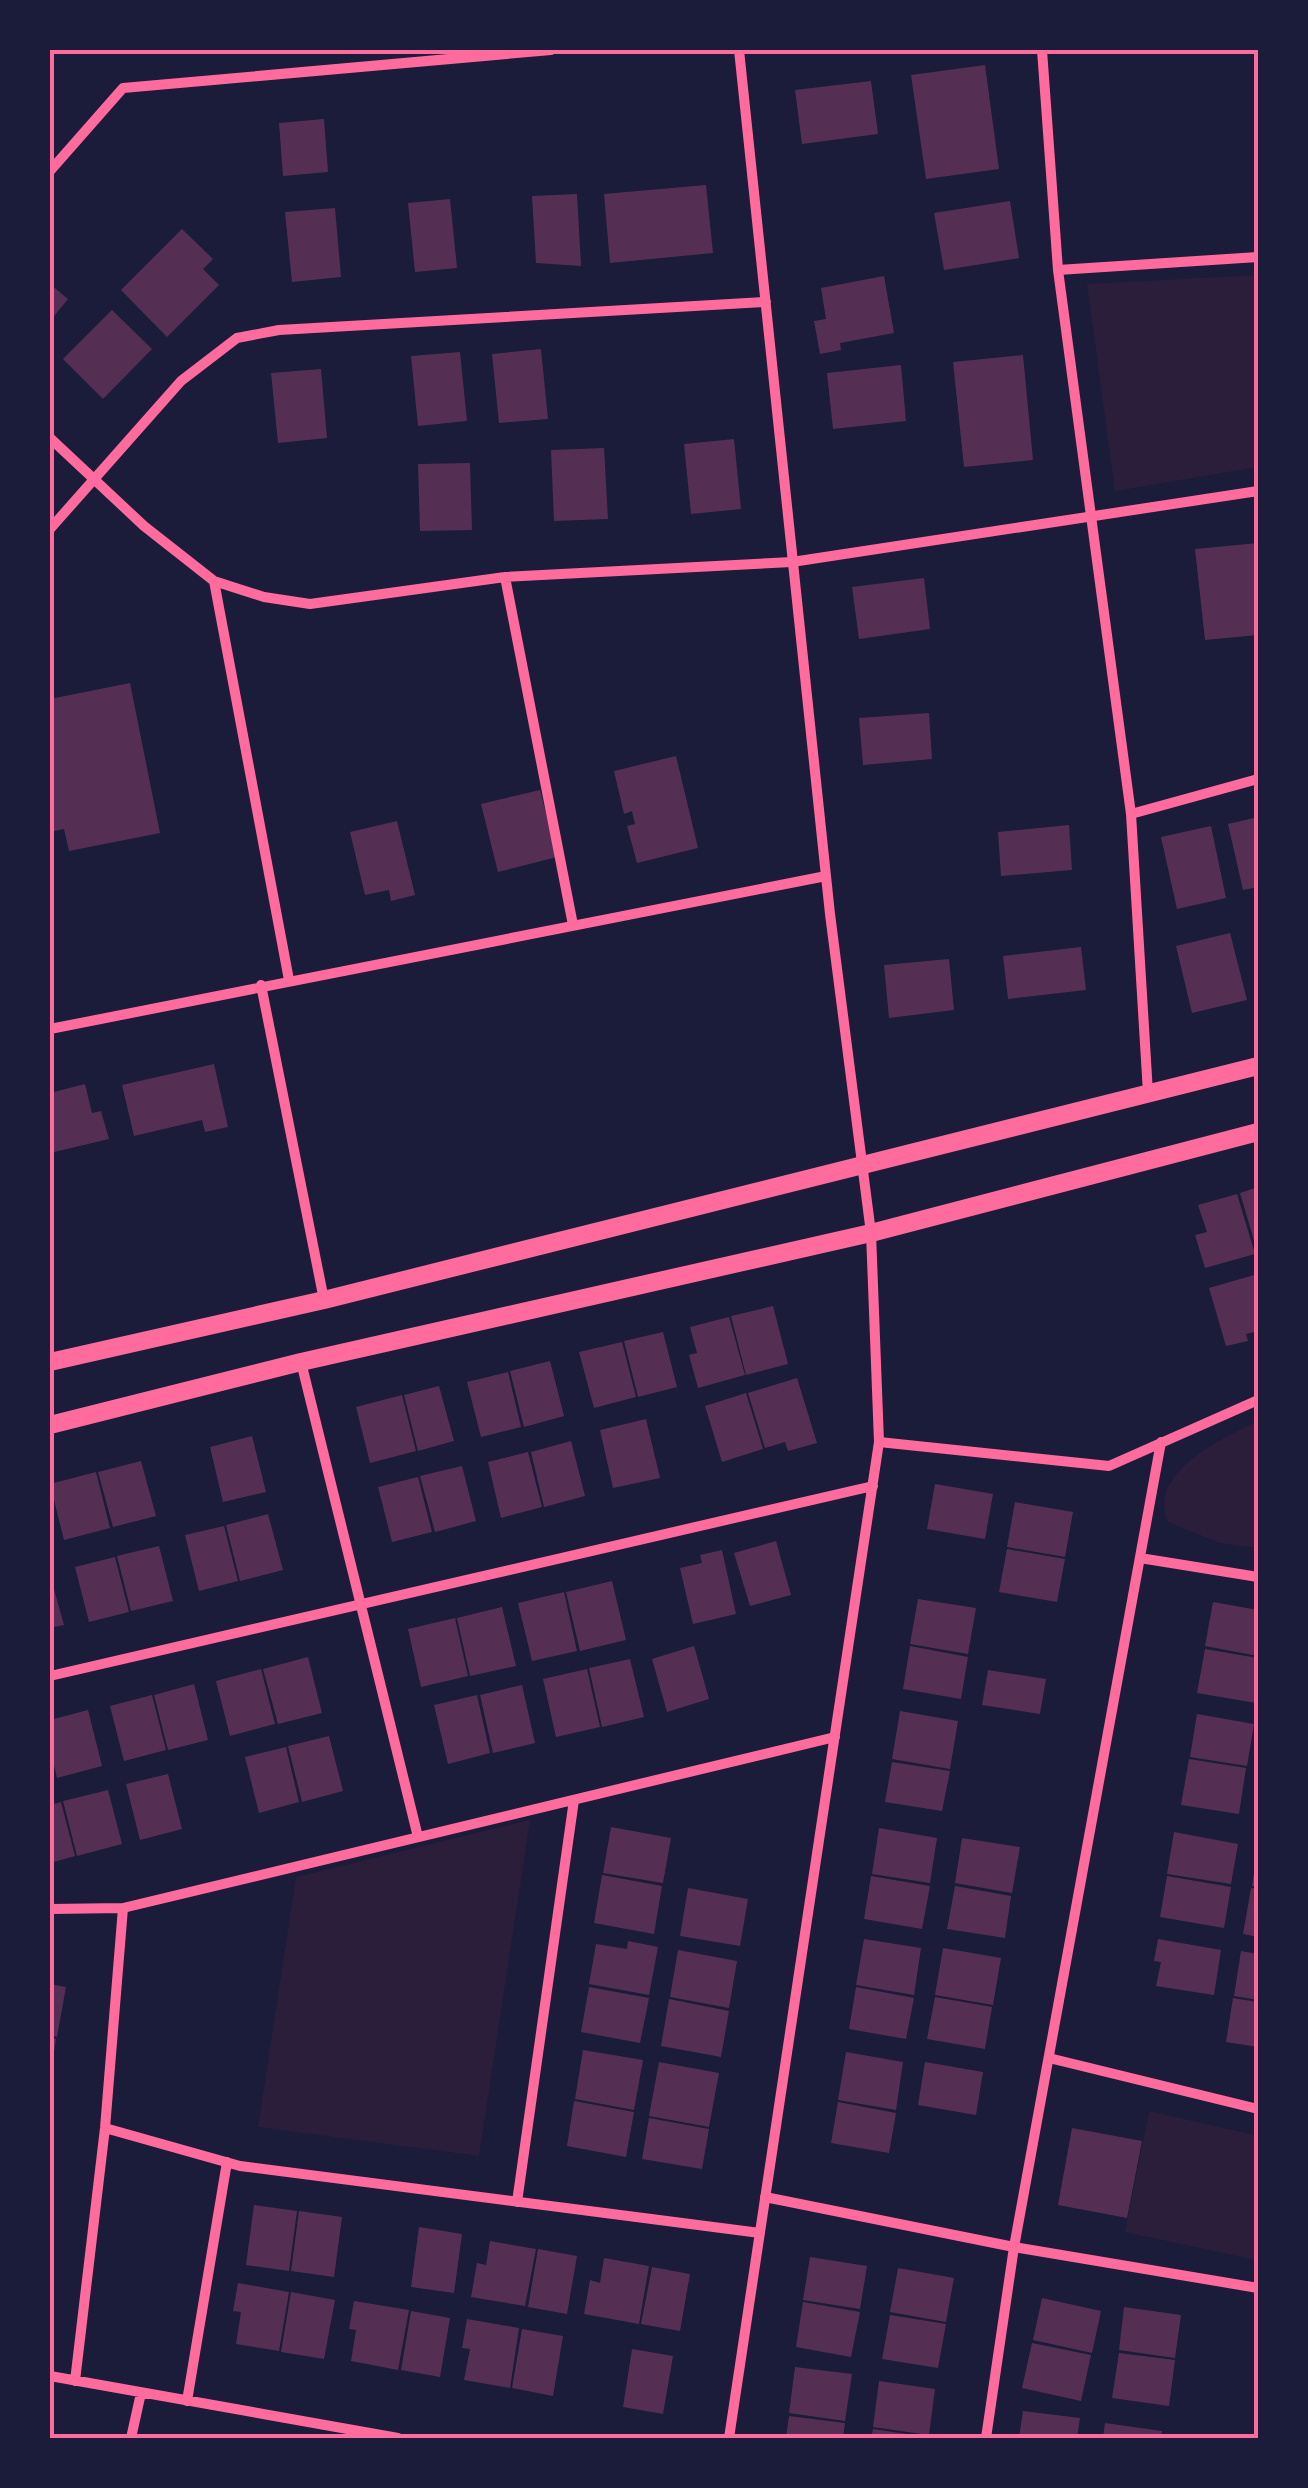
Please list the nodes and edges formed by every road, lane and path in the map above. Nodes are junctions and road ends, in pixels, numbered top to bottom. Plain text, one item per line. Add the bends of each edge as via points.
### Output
1 (551, 50) edge
2 (739, 50) edge
3 (1042, 50) edge
4 (436, 55) edge
5 (50, 170) edge
6 (1258, 257) edge
7 (1058, 270) junction
8 (766, 302) junction
9 (50, 438) edge
10 (96, 481) junction
11 (1258, 491) edge
12 (1092, 518) junction
13 (50, 530) edge
14 (792, 562) junction
15 (505, 577) junction
16 (214, 581) junction
17 (1258, 779) edge
18 (1132, 814) junction
19 (826, 876) junction
20 (573, 925) junction
21 (289, 980) junction
22 (261, 985) junction
23 (50, 1029) edge
24 (1258, 1066) edge
25 (1148, 1093) junction
26 (1258, 1132) edge
27 (859, 1164) junction
28 (872, 1233) junction
29 (324, 1300) junction
30 (50, 1362) edge
31 (301, 1362) junction
32 (1258, 1400) edge
33 (50, 1425) edge
34 (879, 1442) junction
35 (1161, 1442) junction
36 (872, 1486) junction
37 (1140, 1558) junction
38 (1258, 1577) edge
39 (364, 1604) junction
40 (50, 1676) edge
41 (835, 1737) junction
42 (574, 1800) junction
43 (418, 1837) junction
44 (123, 1908) junction
45 (50, 1909) edge
46 (1049, 2058) junction
47 (1258, 2110) edge
48 (105, 2128) junction
49 (227, 2162) junction
50 (766, 2196) junction
51 (517, 2202) junction
52 (760, 2233) junction
53 (1014, 2247) junction
54 (1258, 2288) edge
55 (50, 2376) edge
56 (75, 2381) junction
57 (141, 2392) junction
58 (186, 2401) junction
59 (131, 2438) edge
60 (398, 2438) edge
61 (729, 2438) edge
62 (986, 2438) edge

1 - 4 street
2 - 8 street
3 - 7 street
4 - 5 street via 123,88
6 - 7 street
7 - 12 street
8 - 10 street via 279,330 237,338 181,381
8 - 14 street
9 - 10 street
10 - 13 street
10 - 16 street
11 - 12 street
12 - 14 street
12 - 18 street
14 - 15 street
14 - 19 street
15 - 16 street via 310,604
15 - 20 street
16 - 21 street
17 - 18 street
18 - 25 street
19 - 20 street
19 - 27 street
20 - 21 street
21 - 22 street
22 - 23 street
22 - 29 street
24 - 25 street
25 - 27 street
26 - 28 street
27 - 28 street
27 - 29 street
28 - 31 street
28 - 34 street
29 - 30 street
31 - 33 street
31 - 39 street
32 - 35 street
34 - 35 street via 1109,1466
34 - 36 street
35 - 37 street
36 - 39 street
36 - 41 street
37 - 38 street
37 - 46 street
39 - 40 street
39 - 43 street
41 - 42 street
41 - 50 street
42 - 43 street
42 - 51 street
43 - 44 street
44 - 45 street
44 - 48 street
46 - 47 street
46 - 53 street
48 - 49 street
48 - 56 street
49 - 51 street
49 - 58 street
50 - 52 street
50 - 53 street
51 - 52 street
52 - 61 street
53 - 54 street
53 - 62 street
55 - 56 street
56 - 57 street
57 - 58 street
57 - 59 street
58 - 60 street

